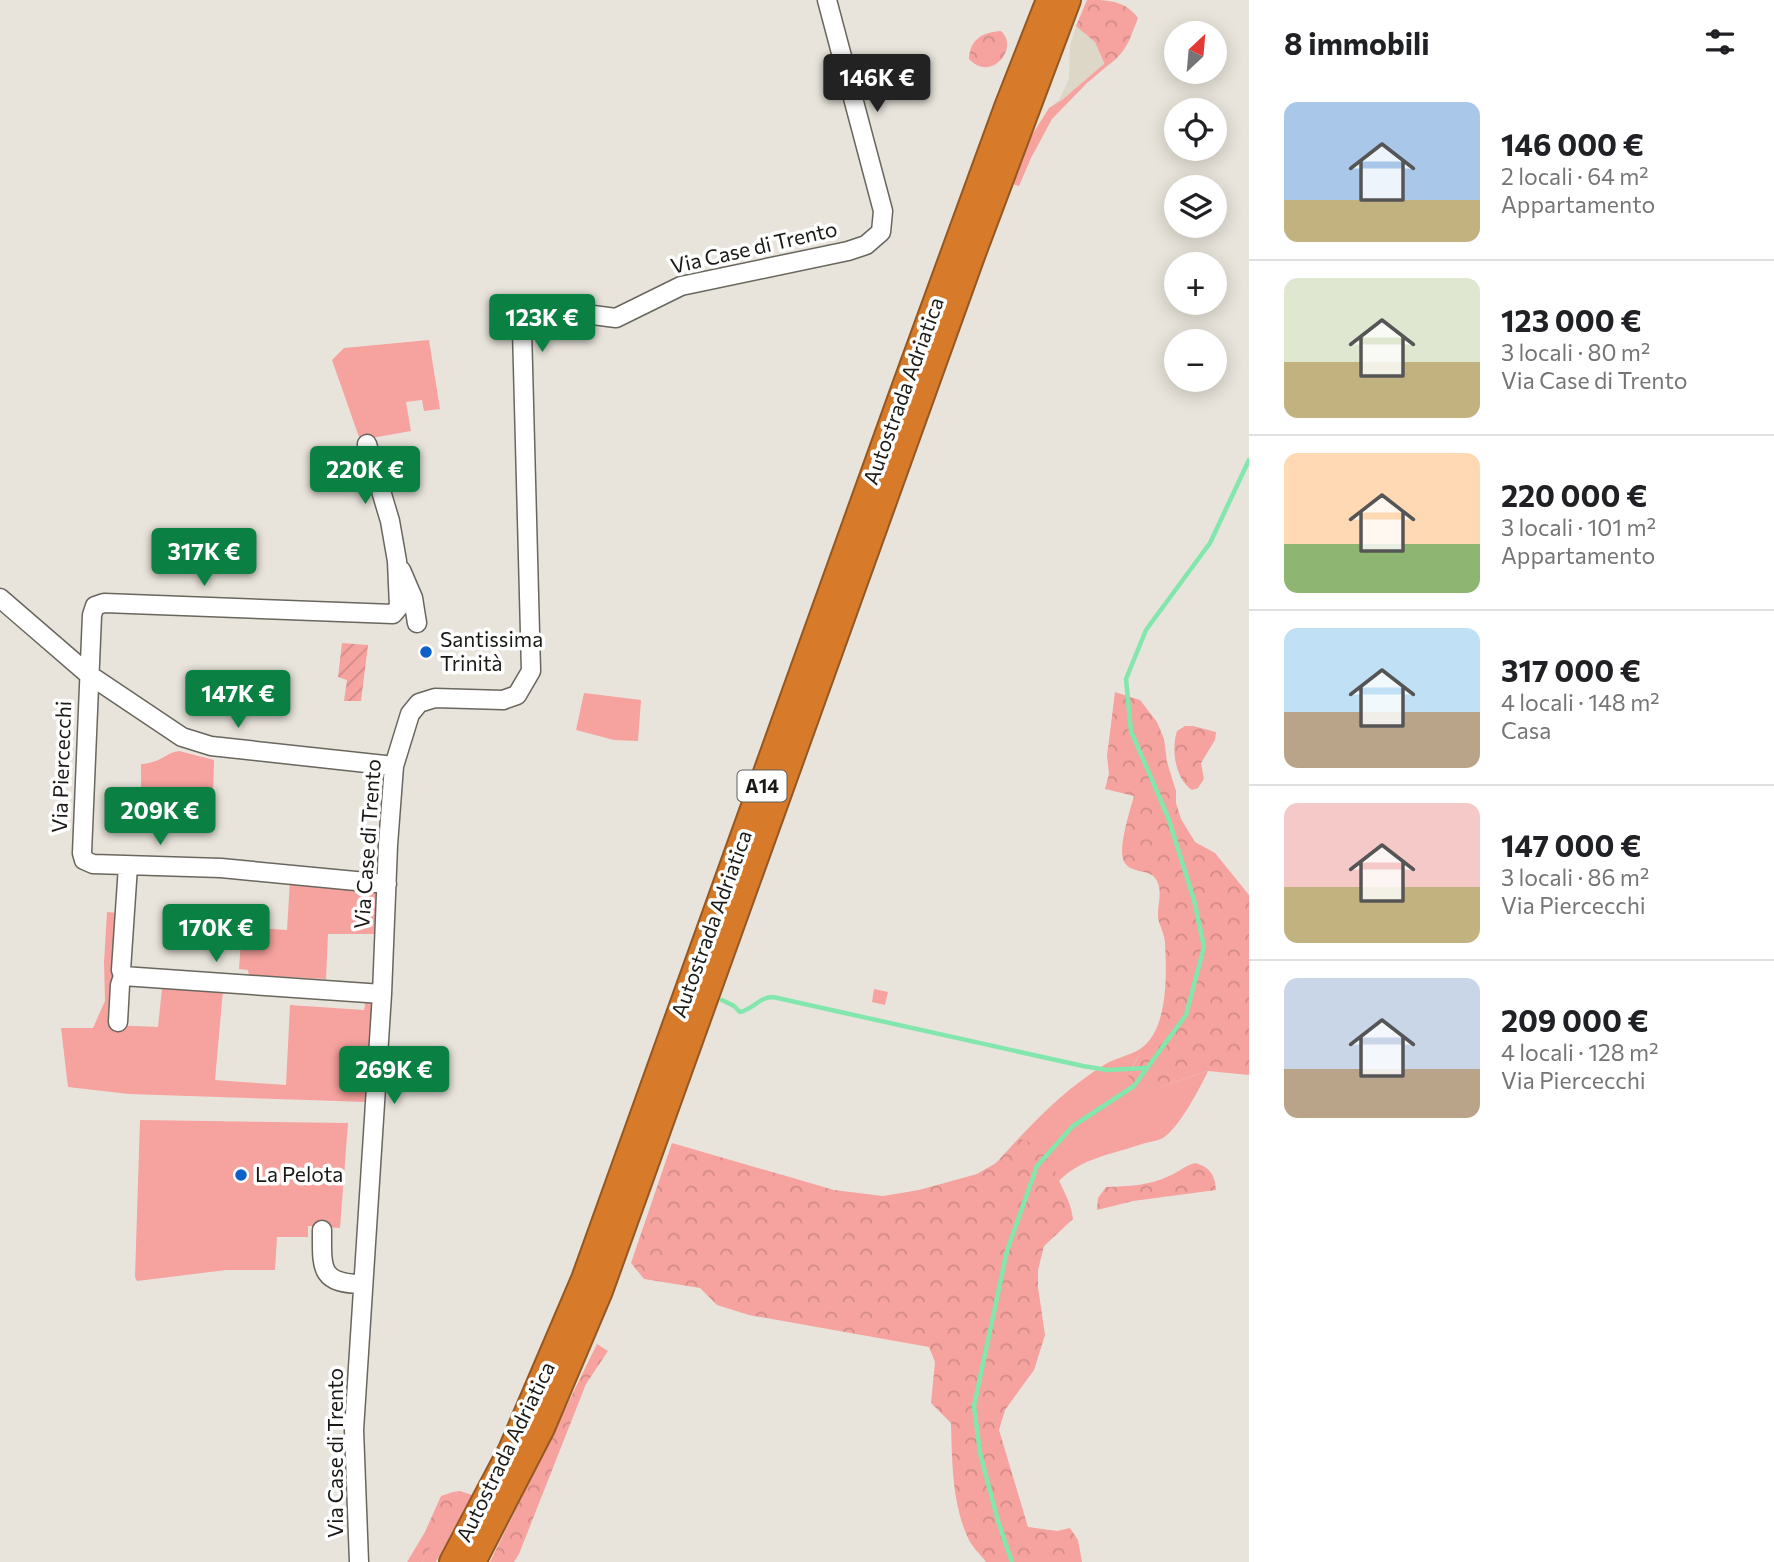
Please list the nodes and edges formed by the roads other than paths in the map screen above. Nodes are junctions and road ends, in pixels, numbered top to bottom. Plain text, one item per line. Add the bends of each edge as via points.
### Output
1 (827, 0) edge
2 (1049, 0) edge
3 (1068, 0) edge
4 (367, 444) dead end
5 (397, 561) junction
6 (0, 598) edge
7 (417, 623) dead end
8 (88, 674) junction
9 (394, 766) junction
10 (128, 866) junction
11 (387, 884) junction
12 (123, 976) junction
13 (382, 994) junction
14 (118, 1022) dead end
15 (322, 1230) dead end
16 (363, 1284) junction
17 (359, 1562) edge
18 (452, 1562) edge
19 (473, 1562) edge

1 - 9 street, Via Case di Trento via 883,211 881,232 866,245 848,251 681,286 616,318 531,307 522,329 531,671 517,695 503,700 435,698 419,703 410,714
2 - 18 highway, Autostrada Adriatica / A14 via 933,308 584,1279 511,1450
3 - 19 highway, Autostrada Adriatica / A14 via 600,1291 542,1427
4 - 5 street
5 - 7 street via 413,598
5 - 8 street via 399,607 393,614 104,603 95,607 92,615
6 - 8 street, Via Piercecchi
8 - 9 street, Via Piercecchi via 182,737 211,746
8 - 10 street, Via Piercecchi via 82,853 84,860 93,864
9 - 11 street, Via Case di Trento
10 - 11 street, Via Piercecchi via 220,868
10 - 12 street
11 - 13 street, Via Case di Trento
12 - 13 street
12 - 14 street
13 - 16 street, Via Case di Trento
15 - 16 street via 322,1266 328,1275 333,1281
16 - 17 street, Via Case di Trento via 354,1430

